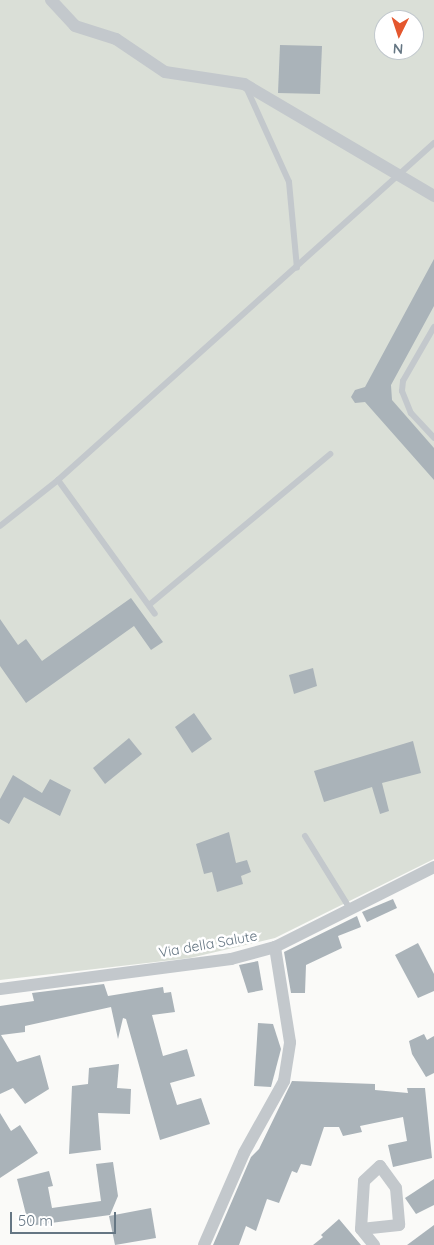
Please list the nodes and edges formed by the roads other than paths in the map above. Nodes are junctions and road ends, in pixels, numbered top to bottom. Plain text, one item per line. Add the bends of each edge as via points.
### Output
1 (51, 0) edge
2 (244, 84) junction
3 (434, 143) edge
4 (398, 177) junction
5 (434, 196) edge
6 (296, 268) junction
7 (434, 327) edge
8 (434, 438) edge
9 (330, 454) dead end
10 (58, 480) junction
11 (0, 526) edge
12 (149, 605) junction
13 (155, 614) dead end
14 (305, 836) dead end
15 (434, 867) edge
16 (350, 909) junction
17 (275, 947) junction
18 (0, 989) edge
19 (361, 1229) junction
20 (204, 1245) edge
21 (374, 1245) edge

1 - 2 street via 75,26 116,39 165,72
2 - 4 street
2 - 6 lane via 289,182
3 - 4 lane
4 - 5 street
4 - 6 lane
6 - 10 lane
7 - 8 lane via 403,381 402,392 411,413
9 - 12 lane
10 - 11 lane
10 - 12 lane
12 - 13 lane
14 - 16 lane
15 - 16 street, Via della Salute
16 - 17 street, Via della Salute
17 - 18 street, Via della Salute via 231,959
17 - 20 street via 290,1042 284,1081 244,1153
19 - 19 street via 364,1181 380,1166 396,1188 399,1225
19 - 21 street

